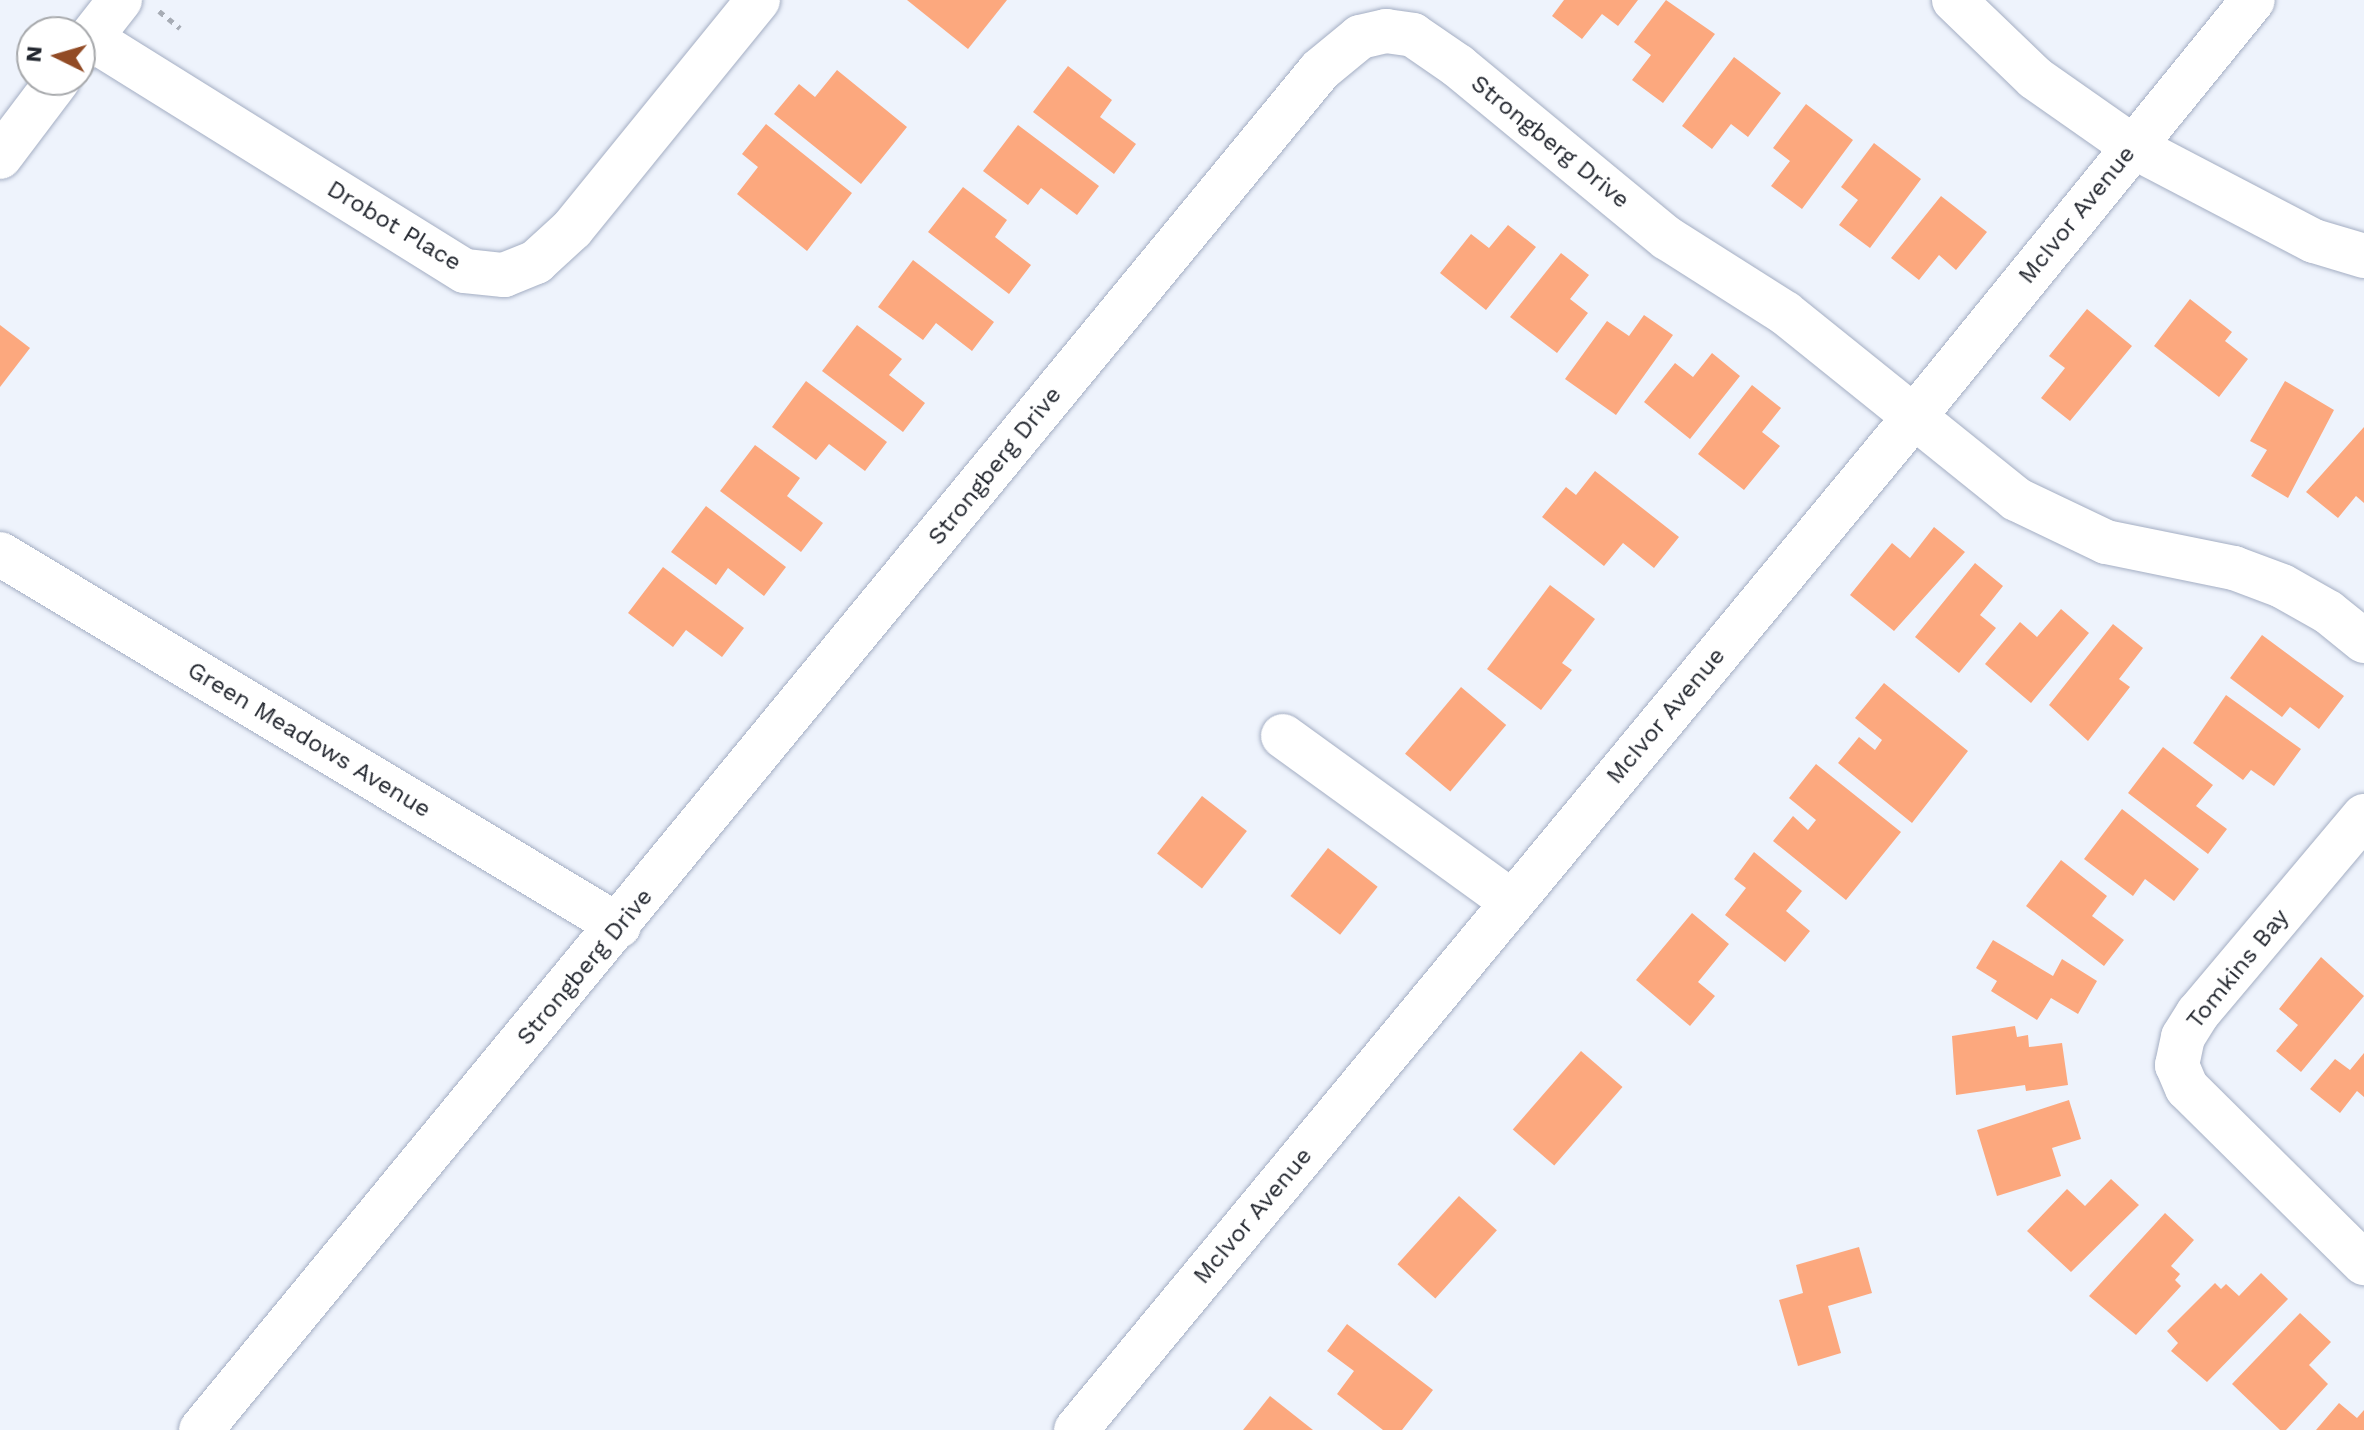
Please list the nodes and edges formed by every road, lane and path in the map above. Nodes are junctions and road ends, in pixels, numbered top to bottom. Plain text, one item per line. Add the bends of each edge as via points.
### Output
1 (758, 0) edge
2 (1954, 0) edge
3 (2253, 0) edge
4 (126, 4) edge
5 (180, 28) dead end
6 (96, 34) edge
7 (96, 52) edge
8 (46, 96) edge
9 (2132, 146) junction
10 (0, 157) edge
11 (2364, 256) edge
12 (1914, 417) junction
13 (0, 554) edge
14 (2364, 641) edge
15 (1283, 736) dead end
16 (2364, 816) edge
17 (1512, 902) junction
18 (619, 926) junction
19 (2364, 1263) edge
20 (201, 1430) edge
21 (1076, 1430) edge

1 - 7 street, Drobot Place via 572,229 536,262 504,275 465,271
2 - 9 street via 2035,78
3 - 9 street, McIvor Avenue
4 - 5 path
4 - 6 street
8 - 10 street
9 - 11 street via 2314,241
9 - 12 street, McIvor Avenue
12 - 14 street, Strongberg Drive via 2027,504 2106,542 2234,568 2282,586 2328,612
12 - 17 street, McIvor Avenue
12 - 18 street, Strongberg Drive via 1785,313 1667,238 1413,35 1386,31 1360,37 1320,70
13 - 18 street, Green Meadows Avenue
15 - 17 street
16 - 19 street, Tomkins Bay via 2198,1013 2183,1037 2177,1065 2187,1088
17 - 21 street, McIvor Avenue
18 - 20 street, Strongberg Drive

